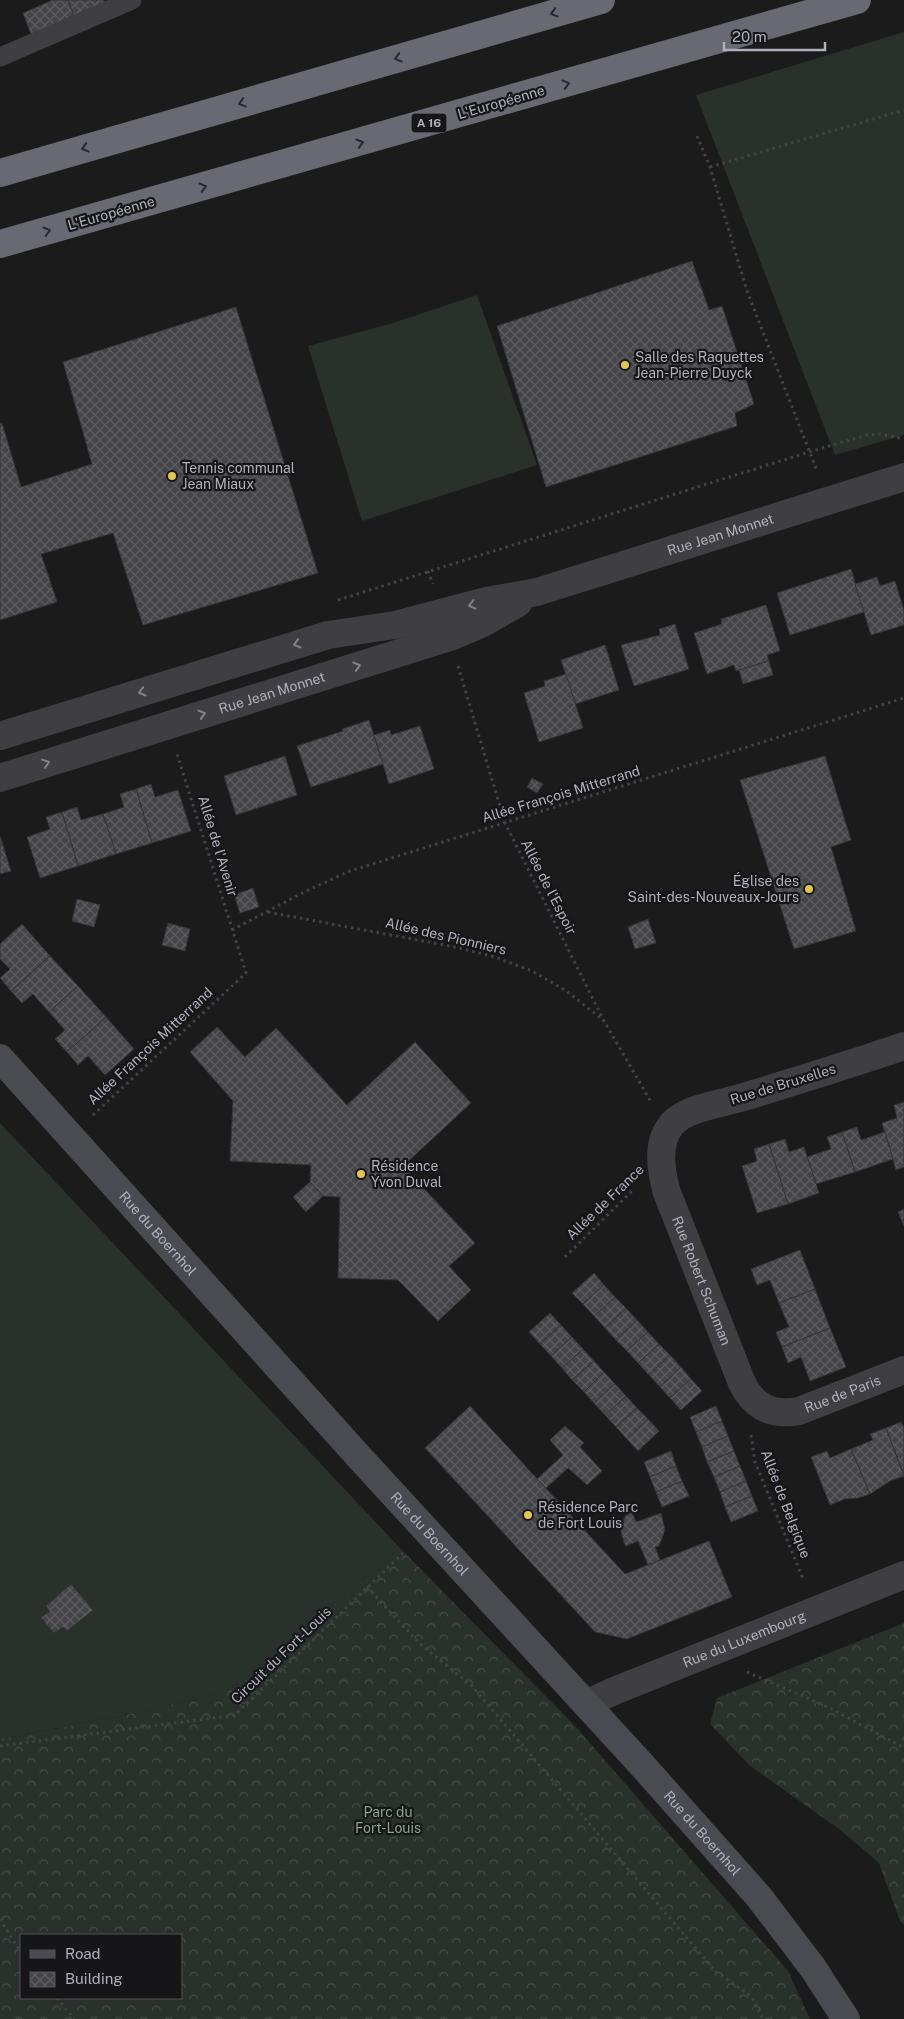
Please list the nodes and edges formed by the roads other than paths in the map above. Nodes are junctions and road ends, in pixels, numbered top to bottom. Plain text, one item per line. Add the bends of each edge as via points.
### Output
1 (132, 0) edge
2 (601, 0) edge
3 (857, 0) edge
4 (0, 57) edge
5 (0, 173) edge
6 (0, 244) edge
7 (904, 477) edge
8 (537, 592) junction
9 (0, 736) edge
10 (0, 778) edge
11 (904, 1046) edge
12 (0, 1058) edge
13 (668, 1131) joint
14 (904, 1370) edge
15 (768, 1409) joint
16 (904, 1575) edge
17 (586, 1704) junction
18 (846, 2019) edge

1 - 4 lane
2 -> 5 highway
6 -> 3 highway, L'Européenne / A 16
7 - 8 street, Rue Jean Monnet
8 -> 9 street, Rue Jean Monnet via 486,601 395,625 328,635
10 -> 8 street, Rue Jean Monnet via 450,638
11 - 13 street, Rue de Bruxelles via 693,1111 673,1123
12 - 17 street, Rue du Boernhol
13 - 15 street, Rue Robert Schuman via 663,1141 661,1163 666,1190 742,1383 747,1392
14 - 15 street, Rue de Paris via 810,1408 789,1413
16 - 17 street, Rue du Luxembourg
17 - 18 street, Rue du Boernhol via 759,1897 813,1968

